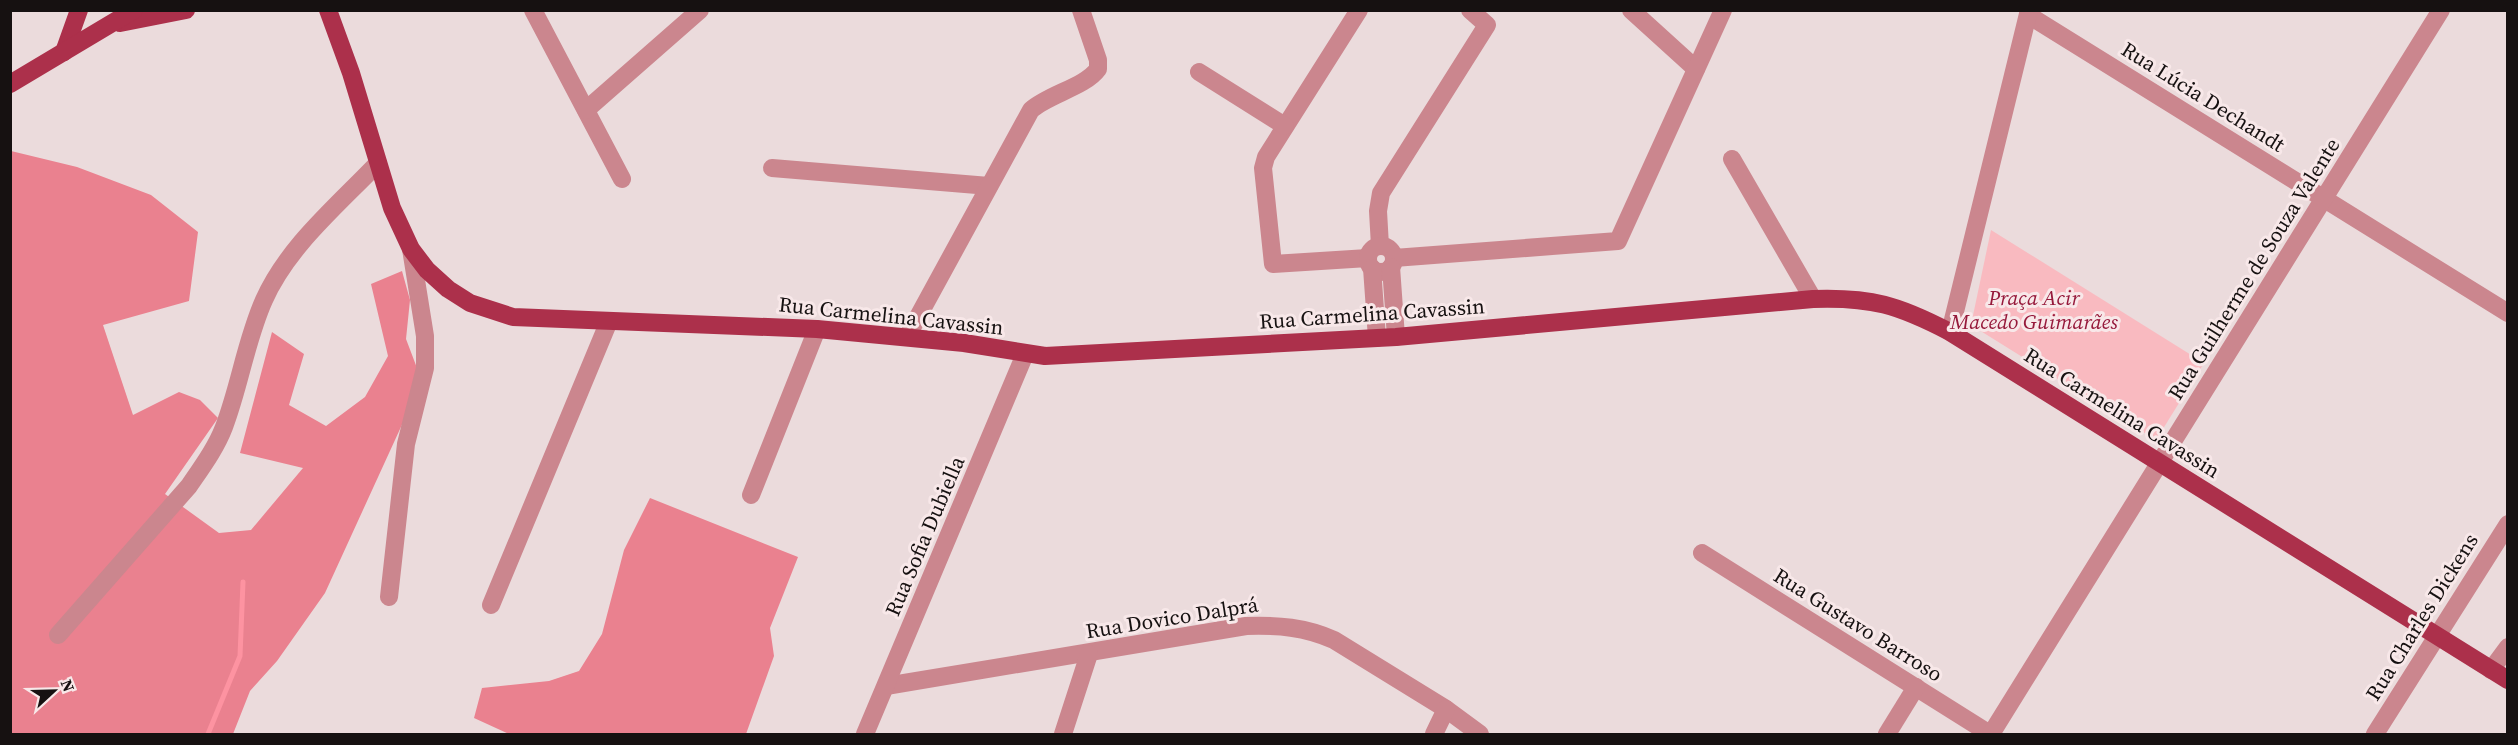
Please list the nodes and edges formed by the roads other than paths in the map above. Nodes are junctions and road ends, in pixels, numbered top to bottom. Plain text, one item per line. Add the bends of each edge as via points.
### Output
1 (79, 10) edge
2 (134, 10) edge
3 (186, 10) edge
4 (328, 10) edge
5 (532, 10) edge
6 (700, 10) edge
7 (1081, 10) edge
8 (1359, 10) edge
9 (1470, 10) edge
10 (1630, 10) edge
11 (1723, 10) edge
12 (2441, 10) edge
13 (2029, 13) edge
14 (110, 25) junction
15 (64, 52) junction
16 (1696, 69) junction
17 (1199, 72) dead end
18 (10, 84) edge
19 (586, 110) junction
20 (1285, 126) junction
21 (1732, 159) dead end
22 (378, 163) junction
23 (772, 168) dead end
24 (622, 179) dead end
25 (989, 186) junction
26 (2324, 199) junction
27 (411, 249) junction
28 (1381, 259) junction
29 (1813, 299) junction
30 (2508, 313) edge
31 (609, 321) junction
32 (817, 329) junction
33 (1950, 332) junction
34 (907, 337) junction
35 (1396, 337) junction
36 (1377, 338) junction
37 (1026, 354) junction
38 (2160, 463) junction
39 (751, 495) dead end
40 (2508, 524) edge
41 (1702, 553) dead end
42 (389, 597) dead end
43 (491, 605) dead end
44 (58, 635) dead end
45 (2437, 636) junction
46 (2508, 647) edge
47 (1089, 654) junction
48 (2492, 670) junction
49 (2508, 680) edge
50 (886, 686) junction
51 (1916, 687) junction
52 (1446, 709) junction
53 (865, 735) edge
54 (1063, 735) edge
55 (1434, 735) edge
56 (1479, 735) edge
57 (1887, 735) edge
58 (1991, 735) edge
59 (2376, 735) edge

1 - 15 main road
2 - 14 main road
3 - 14 main road
4 - 22 main road, Rua Carmelina Cavassin
5 - 19 street
6 - 19 street
7 - 25 street via 1098,69 1031,110
8 - 20 street
9 - 28 street via 1487,25 1381,193
10 - 16 street
11 - 16 street
12 - 26 street, Rua Guilherme de Souza Valente
13 - 26 street, Rua Lúcia Dechandt
13 - 33 street
14 - 15 main road
15 - 18 main road
16 - 28 street via 1618,241
17 - 20 street
19 - 24 street
20 - 28 street via 1263,168 1273,264
21 - 29 street
22 - 27 main road, Rua Carmelina Cavassin via 392,208
22 - 44 street via 278,272 254,327 223,430 207,460 189,486
23 - 25 street
25 - 34 street
26 - 30 street, Rua Lúcia Dechandt
26 - 38 street, Rua Guilherme de Souza Valente
27 - 31 main road, Rua Carmelina Cavassin via 448,289 491,312 536,320
27 - 42 street via 425,336 425,368 406,444
28 - 35 street
28 - 36 street
29 - 33 main road, Rua Carmelina Cavassin via 1870,300 1897,307
29 - 35 main road, Rua Carmelina Cavassin
31 - 32 main road, Rua Carmelina Cavassin
31 - 43 street
32 - 34 main road, Rua Carmelina Cavassin
32 - 39 street
33 - 38 main road, Rua Carmelina Cavassin
34 - 37 main road, Rua Carmelina Cavassin
35 - 36 main road, Rua Carmelina Cavassin
36 - 37 main road, Rua Carmelina Cavassin
37 - 50 street, Rua Sofia Dubiella
38 - 45 main road, Rua Carmelina Cavassin
38 - 58 street, Rua Guilherme de Souza Valente
40 - 45 street, Rua Charles Dickens
41 - 51 street, Rua Gustavo Barroso
45 - 48 main road, Rua Carmelina Cavassin
45 - 59 street, Rua Charles Dickens
46 - 48 street
47 - 50 street, Rua Dovico Dalprá
47 - 52 street, Rua Dovico Dalprá via 1246,627 1295,627 1334,640
47 - 54 street
48 - 49 main road, Rua Carmelina Cavassin
50 - 53 street, Rua Sofia Dubiella
51 - 57 street
51 - 58 street, Rua Gustavo Barroso
52 - 55 street
52 - 56 street, Rua Dovico Dalprá

